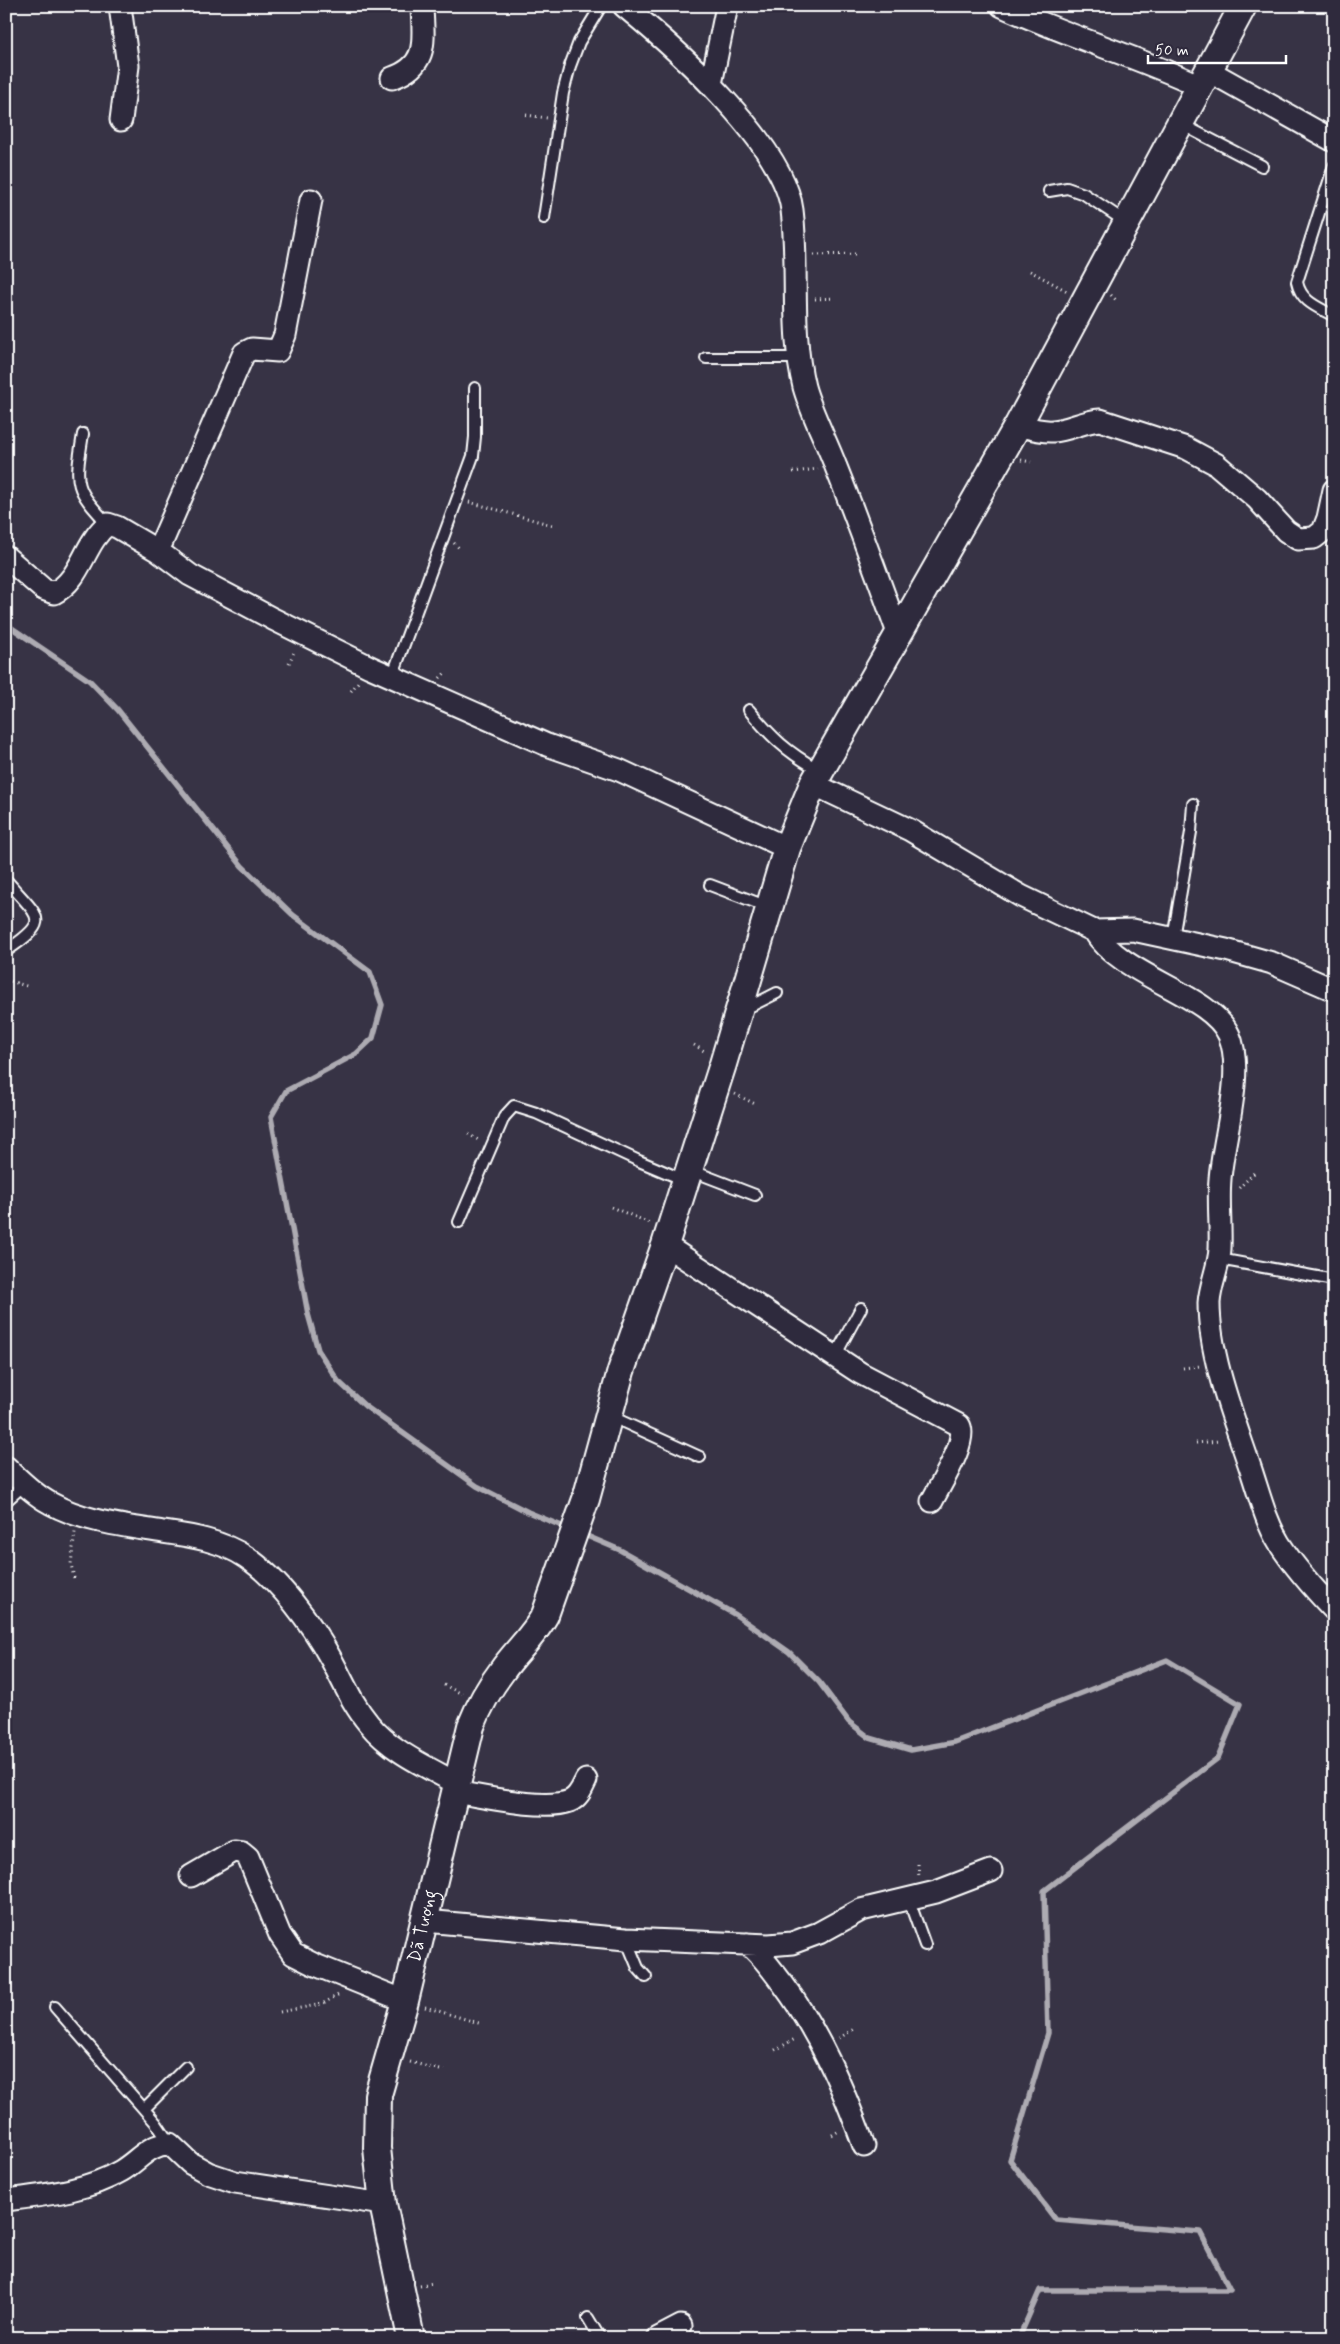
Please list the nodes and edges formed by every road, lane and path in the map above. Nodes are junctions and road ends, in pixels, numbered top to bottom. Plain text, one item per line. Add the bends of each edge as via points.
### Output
1 (120, 6) edge
2 (422, 6) edge
3 (601, 6) edge
4 (624, 6) edge
5 (727, 6) edge
6 (1002, 6) edge
7 (1243, 6) edge
8 (392, 78) dead end
9 (1205, 79) junction
10 (711, 84) junction
11 (526, 114) dead end
12 (560, 119) junction
13 (121, 120) dead end
14 (1180, 124) junction
15 (1334, 141) edge
16 (1262, 166) dead end
17 (1334, 166) edge
18 (1049, 191) dead end
19 (311, 200) dead end
20 (544, 218) dead end
21 (1127, 222) junction
22 (856, 254) dead end
23 (796, 256) junction
24 (1030, 271) dead end
25 (1085, 301) junction
26 (1334, 316) edge
27 (706, 358) dead end
28 (800, 358) junction
29 (475, 388) dead end
30 (1018, 425) junction
31 (83, 434) dead end
32 (1334, 490) edge
33 (458, 500) junction
34 (108, 524) junction
35 (552, 525) dead end
36 (158, 551) junction
37 (6, 557) edge
38 (898, 634) junction
39 (392, 677) junction
40 (749, 710) dead end
41 (817, 777) junction
42 (1193, 804) dead end
43 (787, 848) junction
44 (8, 882) dead end
45 (710, 885) dead end
46 (769, 908) junction
47 (1094, 931) junction
48 (1173, 938) junction
49 (6, 951) edge
50 (6, 980) edge
51 (30, 987) dead end
52 (1334, 990) edge
53 (777, 993) dead end
54 (738, 1013) junction
55 (687, 1175) junction
56 (755, 1195) dead end
57 (611, 1207) dead end
58 (459, 1222) dead end
59 (667, 1238) junction
60 (1219, 1259) junction
61 (1334, 1280) edge
62 (861, 1308) dead end
63 (835, 1356) junction
64 (609, 1416) junction
65 (700, 1457) dead end
66 (6, 1467) edge
67 (24, 1485) junction
68 (6, 1501) edge
69 (932, 1501) dead end
70 (77, 1514) junction
71 (74, 1578) dead end
72 (1334, 1610) edge
73 (586, 1780) dead end
74 (455, 1788) junction
75 (991, 1871) dead end
76 (191, 1876) dead end
77 (908, 1898) junction
78 (425, 1921) junction
79 (626, 1939) junction
80 (748, 1944) junction
81 (925, 1945) dead end
82 (646, 1978) dead end
83 (356, 1981) junction
84 (405, 2001) junction
85 (55, 2007) dead end
86 (280, 2012) dead end
87 (482, 2024) dead end
88 (388, 2056) junction
89 (186, 2067) dead end
90 (444, 2071) dead end
91 (144, 2109) junction
92 (170, 2144) junction
93 (864, 2146) dead end
94 (6, 2200) edge
95 (383, 2204) junction
96 (588, 2318) dead end
97 (681, 2326) dead end
98 (411, 2338) edge
99 (600, 2338) edge
100 (658, 2338) edge

1 - 13 street via 128,66
2 - 8 street via 421,54 408,72
3 - 12 lane via 579,42 570,66
4 - 10 street
5 - 10 street
6 - 9 street via 1036,22 1165,69
7 - 9 street, Dã Tượng
9 - 14 street, Dã Tượng
9 - 15 street
10 - 23 street via 757,140 782,179 792,208
11 - 12 path
12 - 20 lane
14 - 16 lane
14 - 21 street, Dã Tượng
17 - 26 lane via 1297,282 1307,301
18 - 21 lane via 1067,188 1084,194
19 - 36 street via 281,346 278,351 252,349 244,353
21 - 25 street, Dã Tượng
22 - 23 path
23 - 28 street
24 - 25 path
25 - 30 street, Dã Tượng
27 - 28 lane
28 - 38 street via 808,402 836,466
29 - 33 lane via 473,456
30 - 32 street via 1055,431 1100,420 1186,448 1216,464 1298,539 1314,538 1323,531
30 - 38 street, Dã Tượng
31 - 34 lane via 78,465 79,485 86,500
33 - 35 path
33 - 39 lane
34 - 36 street
34 - 37 street via 100,531 65,587 54,593 43,589
36 - 39 street via 190,575
38 - 41 street, Dã Tượng
39 - 43 street via 547,745 619,770
40 - 41 lane via 774,739
41 - 43 street, Dã Tượng
41 - 47 street via 1021,896
42 - 48 lane
43 - 46 street, Dã Tượng
44 - 49 lane via 35,913 36,924 30,934
45 - 46 lane
46 - 54 street, Dã Tượng
47 - 48 street via 1133,930
47 - 60 street via 1101,942 1136,969 1213,1015 1229,1035 1235,1065 1220,1179
48 - 52 street via 1272,963
50 - 51 path
53 - 54 lane
54 - 55 street, Dã Tượng
55 - 56 lane
55 - 58 lane via 639,1162 536,1113 514,1106 504,1117
55 - 59 street, Dã Tượng
57 - 59 path
59 - 63 street
59 - 64 street, Dã Tượng via 621,1371
60 - 61 lane
60 - 72 street via 1209,1301 1211,1322 1218,1363 1241,1440 1278,1541 1298,1572
62 - 63 lane
63 - 69 street via 962,1429 958,1449
64 - 65 lane
64 - 74 street, Dã Tượng via 586,1500 545,1615 536,1632 502,1670 481,1702 471,1726
66 - 67 street
67 - 68 lane
67 - 70 street via 50,1504
70 - 71 path via 71,1564
70 - 74 street via 222,1545 247,1558 294,1604 314,1630 369,1725 386,1742
73 - 74 street via 580,1794 558,1803 518,1802
74 - 78 street, Dã Tượng
75 - 77 street via 936,1892
76 - 83 street via 234,1851 242,1852 248,1857 280,1935 293,1954
77 - 80 street via 861,1910 819,1933 792,1943
77 - 81 lane
78 - 79 street
78 - 84 street, Dã Tượng
79 - 80 street
79 - 82 lane via 638,1968
80 - 93 street via 767,1962 804,2013 844,2092
83 - 84 street
83 - 86 path via 322,2004
84 - 87 path
84 - 88 street, Dã Tượng
85 - 91 lane
88 - 90 path
88 - 95 street, Dã Tượng via 378,2095 377,2148
89 - 91 lane
91 - 92 lane
92 - 94 street via 161,2143 151,2148 121,2171 89,2186
92 - 95 street via 190,2163 235,2182
95 - 98 street, Dã Tượng
96 - 99 lane
97 - 100 street

